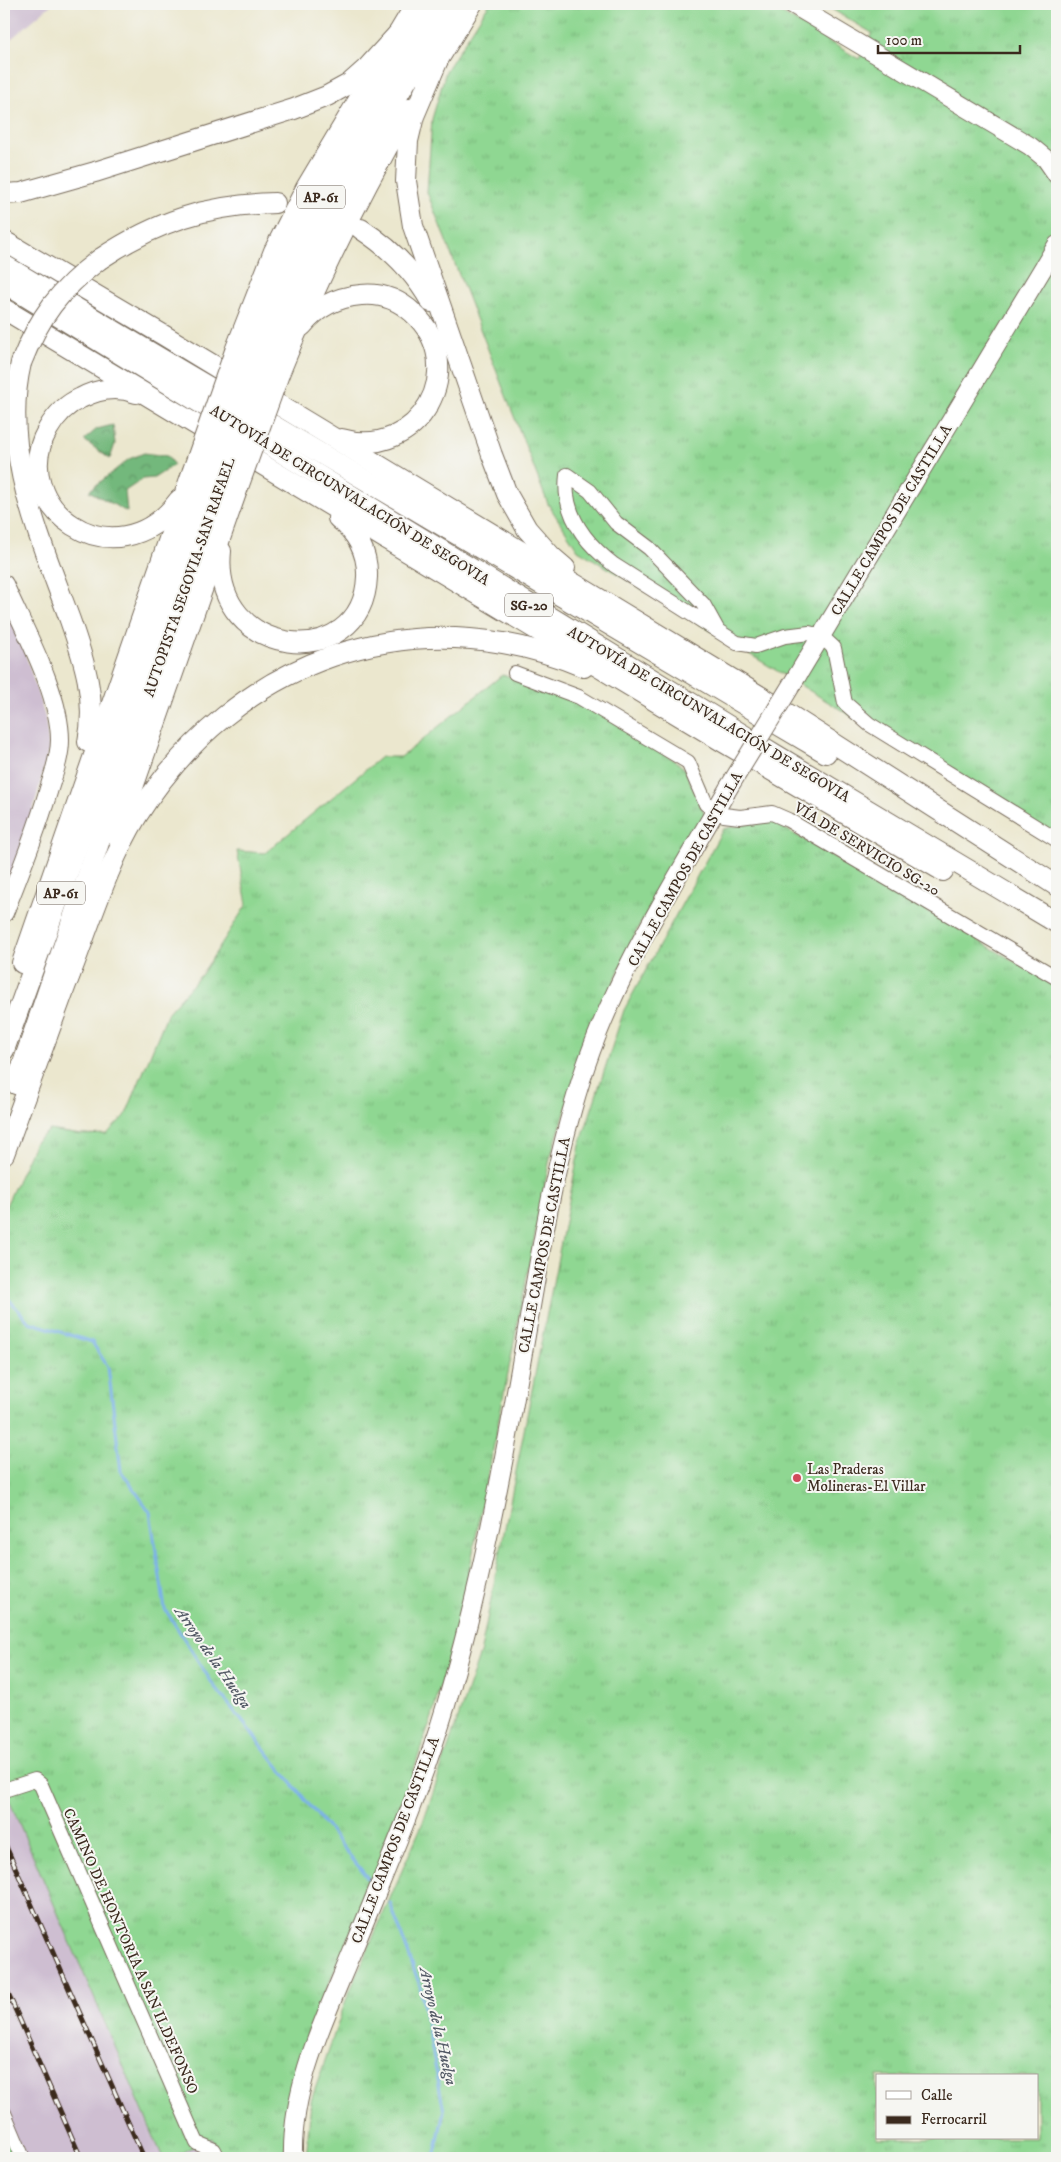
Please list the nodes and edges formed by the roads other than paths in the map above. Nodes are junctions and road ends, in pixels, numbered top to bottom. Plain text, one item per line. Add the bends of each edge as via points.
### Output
1 (416, 4) edge
2 (435, 4) edge
3 (452, 4) edge
4 (472, 4) edge
5 (792, 4) edge
6 (397, 35) junction
7 (437, 62) junction
8 (1030, 146) junction
9 (1057, 154) edge
10 (1057, 179) edge
11 (4, 194) edge
12 (275, 203) dead end
13 (361, 229) dead end
14 (4, 241) edge
15 (1057, 245) edge
16 (4, 265) edge
17 (4, 283) edge
18 (4, 308) edge
19 (288, 352) junction
20 (257, 362) junction
21 (472, 398) junction
22 (163, 406) junction
23 (303, 421) junction
24 (4, 456) edge
25 (214, 482) junction
26 (293, 483) junction
27 (229, 514) junction
28 (4, 584) edge
29 (649, 630) junction
30 (718, 631) junction
31 (821, 636) junction
32 (515, 673) dead end
33 (90, 689) junction
34 (725, 743) junction
35 (716, 811) junction
36 (1057, 840) edge
37 (57, 859) junction
38 (1057, 886) edge
39 (1057, 891) edge
40 (4, 913) edge
41 (1057, 923) edge
42 (1057, 938) edge
43 (1057, 978) edge
44 (68, 980) junction
45 (4, 1014) edge
46 (4, 1050) edge
47 (4, 1119) edge
48 (4, 1154) edge
49 (10, 1788) edge
50 (4, 2113) edge
51 (23, 2158) edge
52 (218, 2158) edge
53 (292, 2158) edge

1 - 6 highway
2 - 20 highway, AUTOPISTA SEGOVIA-SAN RAFAEL / AP-61 via 319,202 285,272
3 - 20 highway, AUTOPISTA SEGOVIA-SAN RAFAEL / AP-61 via 336,204 280,324
4 - 7 highway
5 - 8 main road
6 - 11 highway via 349,84 327,96 95,172 20,193
6 - 20 highway via 306,188 274,251
7 - 19 highway via 354,210
7 - 21 highway via 414,116 408,141 406,182 413,226
8 - 9 main road
8 - 10 main road via 1046,159
12 - 33 highway, bridge via 231,205 190,214 141,234 100,259 51,304 20,363 12,411 16,463 27,504 84,659
13 - 21 highway via 394,254 423,288
14 - 23 highway
15 - 31 main road, CALLE CAMPOS DE CASTILLA
16 - 39 highway, AUTOVÍA DE CIRCUNVALACIÓN DE SEGOVIA / SG-20
17 - 41 highway, AUTOVÍA DE CIRCUNVALACIÓN DE SEGOVIA / SG-20 via 726,725
18 - 22 highway
19 - 20 highway
19 - 23 highway via 300,329 321,308 338,300 366,294 379,295 406,307 427,329 438,355 437,381 428,406 407,431 393,438 378,443 351,442
20 - 25 highway, AUTOPISTA SEGOVIA-SAN RAFAEL / AP-61, bridge
20 - 25 highway, bridge
21 - 29 highway via 507,494 527,529 567,570
22 - 25 highway via 130,391 106,389 63,409 45,434 40,449 38,470 51,504 72,526 95,536 119,538 145,530 164,517 181,498
22 - 26 highway
23 - 29 highway
24 - 33 highway
25 - 27 highway
25 - 37 highway
25 - 46 highway, AUTOPISTA SEGOVIA-SAN RAFAEL / AP-61 via 114,745
25 - 47 highway, AUTOPISTA SEGOVIA-SAN RAFAEL / AP-61
26 - 27 highway via 352,531 367,562 364,598 350,620 332,634 314,641 289,643 261,634 242,618 227,595 221,574 222,540
26 - 34 highway
27 - 44 highway
28 - 40 main road via 48,685 60,739 56,768 39,824
29 - 38 highway via 763,698
30 - 30 street via 598,553 567,504 567,476 590,491 616,523 649,548 703,604
30 - 31 street via 737,642 756,646 785,636 809,633
31 - 35 main road, CALLE CAMPOS DE CASTILLA, bridge
31 - 36 street via 834,648 845,703 869,724
32 - 35 street via 579,697 688,762 706,804
33 - 37 highway via 90,735
34 - 42 highway
34 - 44 highway via 600,674 525,647 441,636 394,641 318,661 281,678 223,715 168,773 121,845
35 - 43 street, VÍA DE SERVICIO SG-20 via 740,817 772,813 788,820
35 - 53 main road, CALLE CAMPOS DE CASTILLA via 640,945 605,1017 569,1119 546,1221 490,1530 464,1638 443,1714 407,1818 311,2054 297,2106
37 - 45 highway
44 - 48 highway
49 - 52 street, CAMINO DE HONTORIA A SAN ILDEFONSO via 35,1780 41,1785 197,2143 214,2150
50 - 51 street

